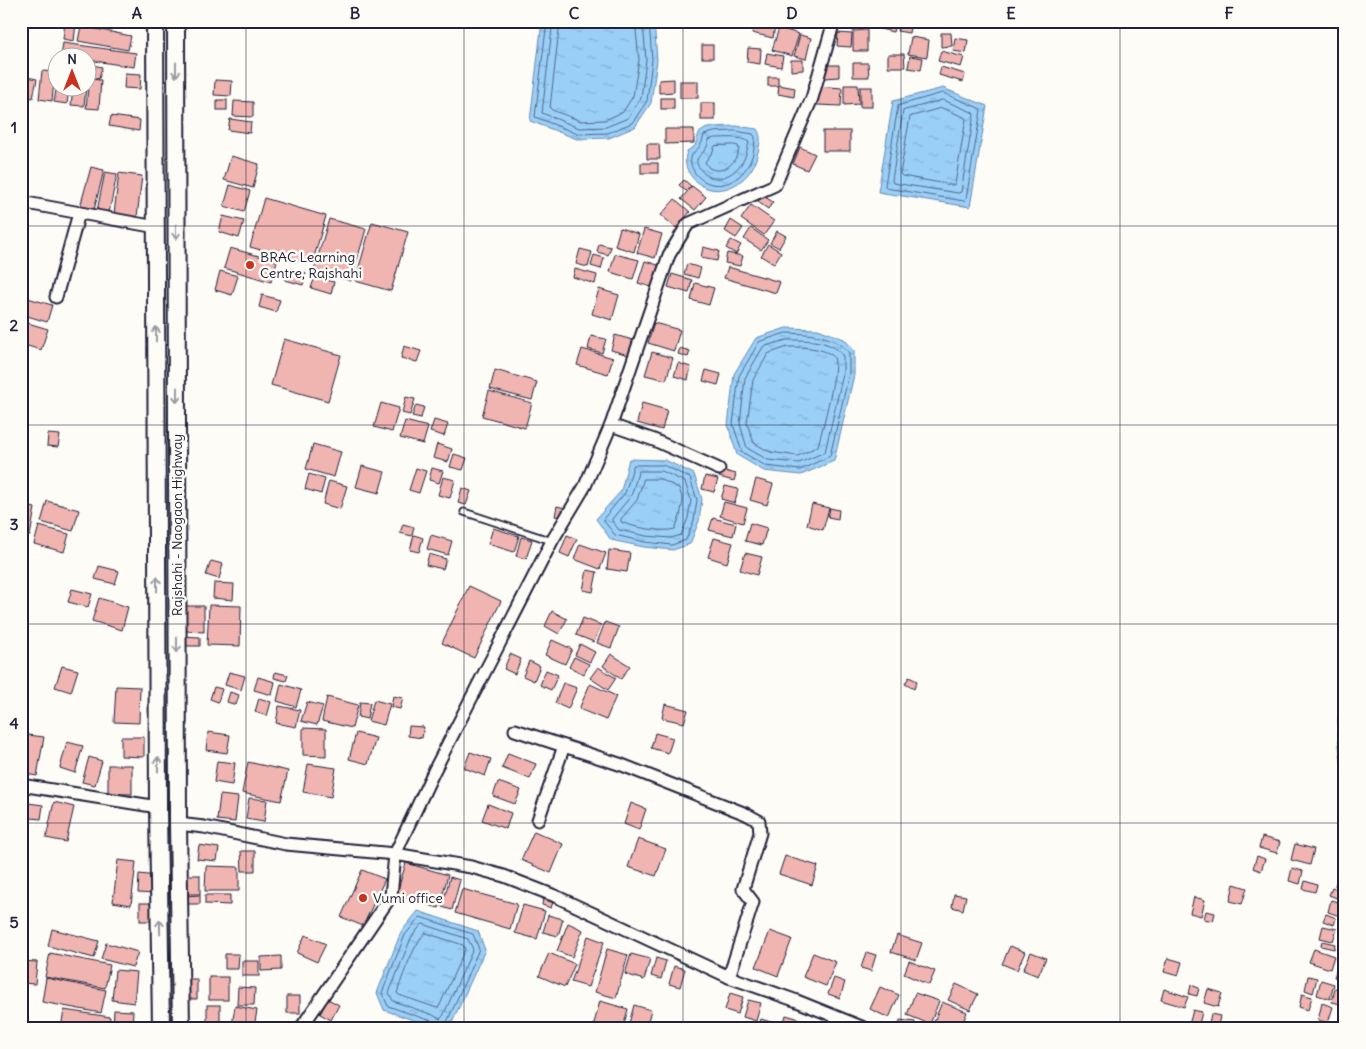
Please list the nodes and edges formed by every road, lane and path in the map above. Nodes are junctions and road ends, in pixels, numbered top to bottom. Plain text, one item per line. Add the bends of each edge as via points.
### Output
1 (155, 21) edge
2 (176, 21) edge
3 (834, 21) edge
4 (21, 202) edge
5 (79, 214) junction
6 (156, 227) junction
7 (56, 297) dead end
8 (611, 424) junction
9 (719, 468) dead end
10 (464, 512) dead end
11 (552, 541) junction
12 (158, 688) junction
13 (177, 688) junction
14 (515, 730) dead end
15 (564, 746) junction
16 (21, 785) edge
17 (158, 807) junction
18 (538, 820) dead end
19 (178, 824) junction
20 (395, 854) junction
21 (160, 960) junction
22 (180, 960) junction
23 (728, 977) junction
24 (161, 1028) edge
25 (181, 1028) edge
26 (300, 1028) edge
27 (864, 1028) edge

1 - 6 main road, Rajshahi - Naogaon Highway
2 -> 13 main road, Rajshahi - Naogaon Highway
3 - 8 street via 812,98 775,185 688,224 669,255
4 - 5 street
5 - 6 street
5 - 7 street
12 -> 6 main road, Rajshahi - Naogaon Highway
8 - 9 street
8 - 11 street via 585,486
10 - 11 lane
11 - 20 street
12 - 13 main road
17 -> 12 main road, Rajshahi - Naogaon Highway
13 - 19 main road, Rajshahi - Naogaon Highway
14 - 15 street
15 - 18 street
15 - 23 street via 622,765 759,821 760,833 743,889 753,902
16 - 17 street
21 -> 17 main road, Rajshahi - Naogaon Highway
19 - 20 street via 286,844
19 - 22 main road, Rajshahi - Naogaon Highway
20 - 23 street via 504,876 555,896
20 - 26 street via 391,896
21 - 22 main road
21 - 24 main road, Rajshahi - Naogaon Highway
22 - 25 main road, Rajshahi - Naogaon Highway
23 - 27 street

